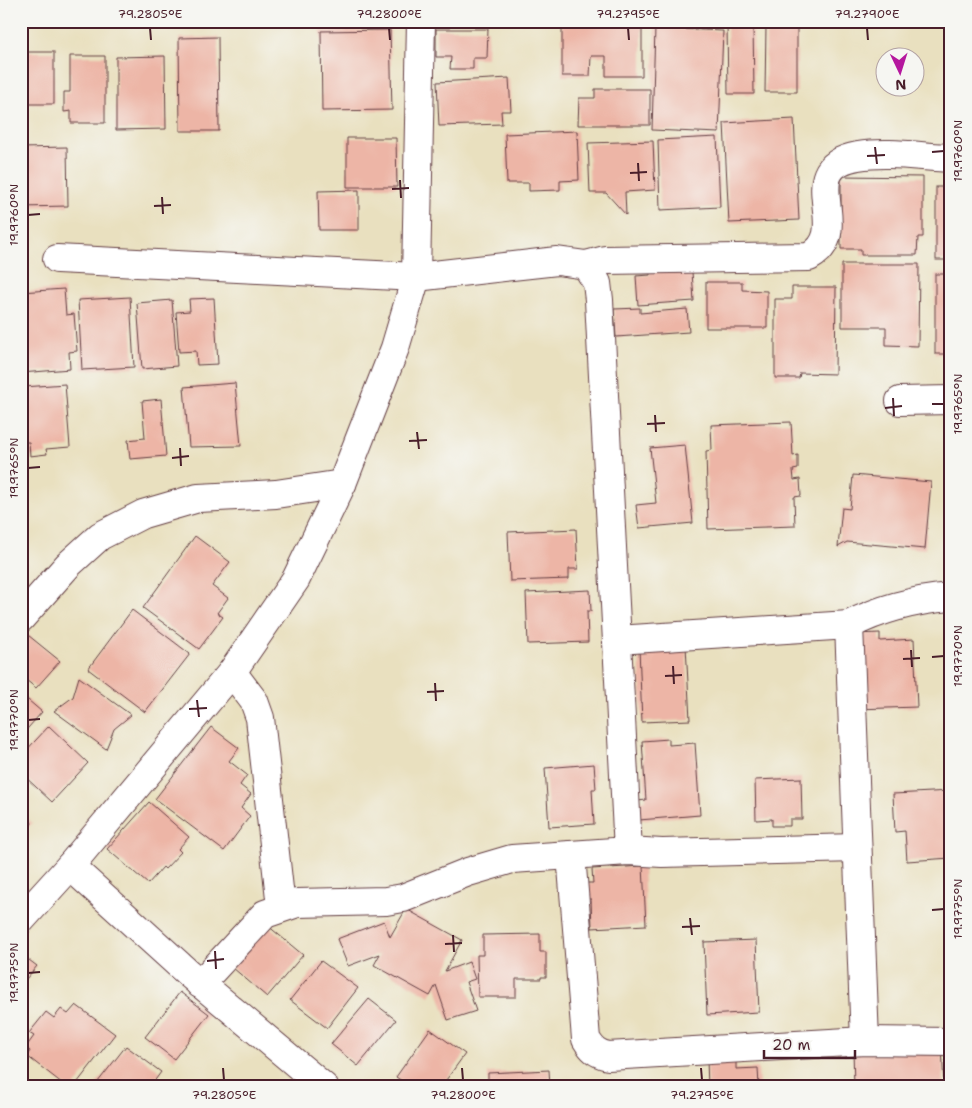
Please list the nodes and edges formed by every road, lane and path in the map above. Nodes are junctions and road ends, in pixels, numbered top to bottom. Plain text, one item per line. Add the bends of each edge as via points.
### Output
1 (421, 21) edge
2 (951, 158) edge
3 (57, 259) dead end
4 (586, 265) junction
5 (416, 277) junction
6 (951, 400) edge
7 (900, 401) dead end
8 (342, 484) junction
9 (951, 597) edge
10 (21, 618) edge
11 (849, 625) junction
12 (617, 640) junction
13 (232, 672) junction
14 (857, 848) junction
15 (628, 851) junction
16 (571, 855) junction
17 (70, 866) junction
18 (281, 907) junction
19 (21, 920) edge
20 (200, 984) junction
21 (865, 1041) junction
22 (951, 1042) edge
23 (324, 1087) edge

1 - 5 street
2 - 4 street via 858,156 843,160 830,169 825,180 828,233 824,245 809,257 605,260
3 - 5 street
4 - 5 street via 557,261
4 - 12 street via 597,283 599,300
5 - 8 street via 395,348
6 - 7 street
8 - 10 street via 276,494 198,498 143,514 100,536 68,565
8 - 13 street via 296,579
9 - 11 street via 896,606
11 - 12 street
11 - 14 street
12 - 15 street
13 - 17 street
13 - 18 street via 254,702 260,718
14 - 15 street
14 - 21 street
15 - 16 street
16 - 18 street via 495,862 403,898 312,902
16 - 21 street via 586,1039 599,1054
17 - 19 street
17 - 20 street
18 - 20 street via 265,914
20 - 23 street
21 - 22 street

